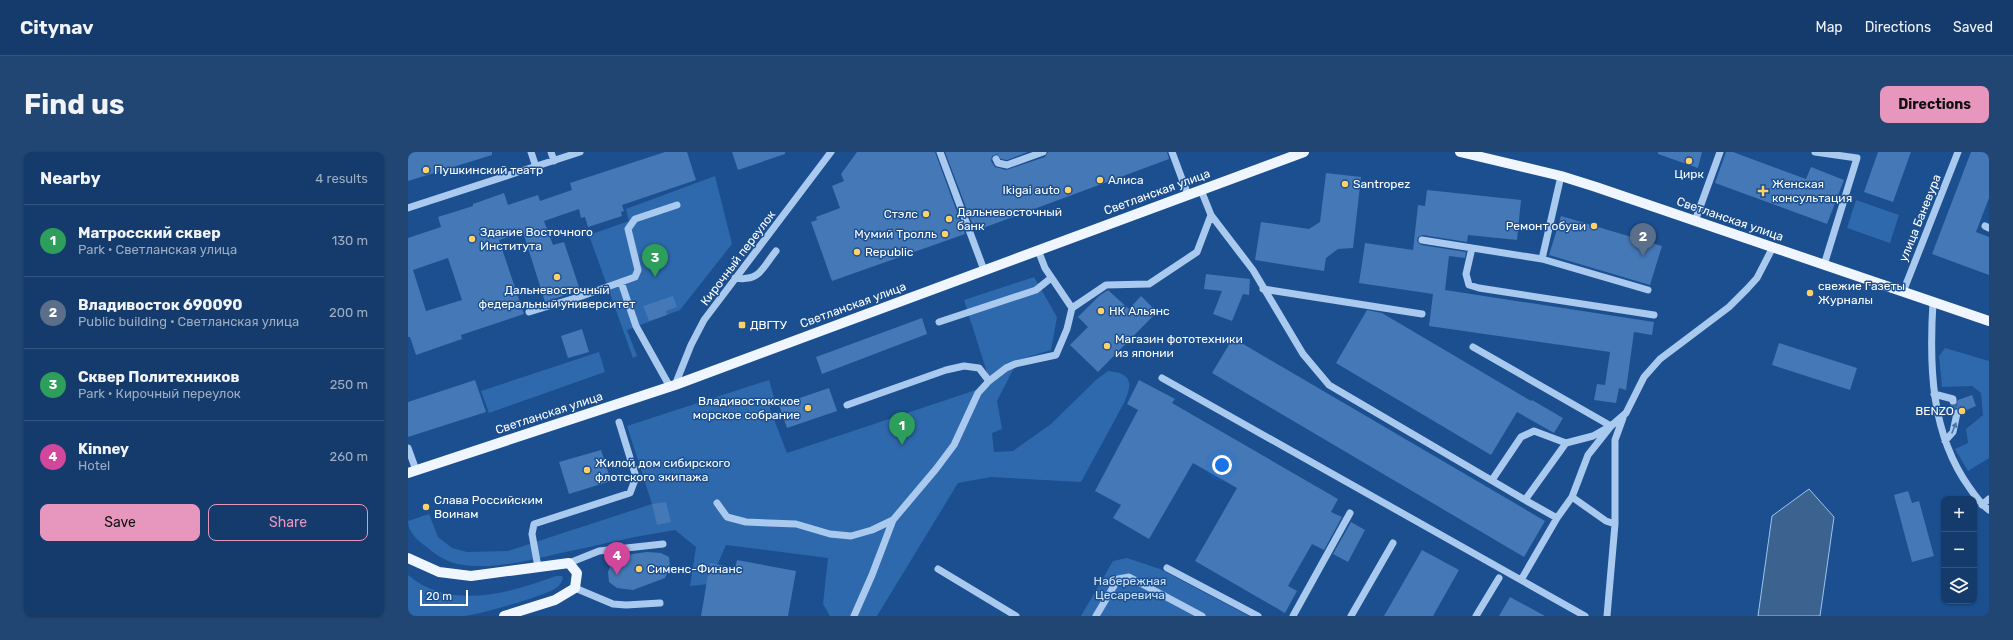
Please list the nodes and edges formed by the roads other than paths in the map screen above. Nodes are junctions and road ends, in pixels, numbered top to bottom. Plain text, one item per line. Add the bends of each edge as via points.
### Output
1 (531, 152) edge
2 (551, 152) edge
3 (580, 152) edge
4 (831, 152) edge
5 (940, 152) edge
6 (1043, 152) edge
7 (1172, 152) edge
8 (1304, 152) edge
9 (1460, 152) edge
10 (1720, 152) edge
11 (1816, 152) edge
12 (1958, 152) edge
13 (1858, 155) edge
14 (996, 159) dead end
15 (554, 161) junction
16 (536, 166) junction
17 (1561, 176) junction
18 (1201, 190) junction
19 (1188, 195) junction
20 (677, 205) dead end
21 (408, 208) edge
22 (1211, 215) junction
23 (1695, 221) junction
24 (1422, 240) dead end
25 (1773, 247) junction
26 (1472, 248) junction
27 (776, 250) dead end
28 (1038, 250) junction
29 (1542, 259) junction
30 (1824, 265) junction
31 (984, 270) junction
32 (735, 278) junction
33 (1051, 278) junction
34 (621, 282) junction
35 (1263, 288) junction
36 (1648, 290) dead end
37 (1903, 292) junction
38 (1933, 302) junction
39 (1072, 308) junction
40 (529, 312) dead end
41 (1422, 314) dead end
42 (1654, 315) dead end
43 (1989, 321) edge
44 (940, 322) dead end
45 (1473, 347) dead end
46 (1162, 378) dead end
47 (989, 381) junction
48 (673, 386) junction
49 (1934, 394) junction
50 (1953, 401) dead end
51 (847, 405) dead end
52 (1626, 413) junction
53 (1957, 413) tunnel mouth
54 (619, 422) dead end
55 (1611, 426) junction
56 (1944, 441) junction
57 (1566, 443) junction
58 (408, 448) edge
59 (412, 471) edge
60 (1492, 480) junction
61 (1572, 497) junction
62 (1989, 499) edge
63 (1525, 500) junction
64 (717, 503) dead end
65 (1982, 505) junction
66 (1989, 510) edge
67 (1350, 513) dead end
68 (1557, 518) junction
69 (893, 520) junction
70 (1615, 524) junction
71 (1393, 543) dead end
72 (663, 544) dead end
73 (408, 558) edge
74 (569, 563) junction
75 (538, 567) junction
76 (1167, 568) dead end
77 (938, 569) dead end
78 (1499, 578) dead end
79 (1521, 580) junction
80 (575, 588) junction
81 (660, 603) dead end
82 (504, 616) edge
83 (854, 616) edge
84 (1016, 616) edge
85 (1096, 616) edge
86 (1202, 616) edge
87 (1258, 616) edge
88 (1293, 616) edge
89 (1351, 616) edge
90 (1476, 616) edge
91 (1585, 616) edge
92 (1607, 616) edge

1 - 16 street
2 - 15 street
3 - 15 street
4 - 32 street, Кирочный переулок
5 - 31 street
6 - 14 street via 1007,165 998,163
7 - 19 street
8 - 18 main road, Светланская улица
9 - 17 main road, Светланская улица
10 - 23 street
11 - 13 street
12 - 37 street, улица Баневура
13 - 30 street
15 - 16 street
16 - 21 street
17 - 23 main road, Светланская улица
17 - 29 street
18 - 19 main road, Светланская улица
18 - 22 street
19 - 28 main road, Светланская улица
20 - 34 street via 634,219 628,229 638,270 635,277
22 - 35 street via 1253,270
22 - 39 street via 1197,252 1149,284 1106,285
23 - 25 main road, Светланская улица
24 - 26 street
25 - 30 main road, Светланская улица
25 - 52 street via 1757,278 1747,289 1729,307 1660,359 1644,377
26 - 29 street
26 - 42 street via 1466,274 1469,285
27 - 32 street via 755,277 747,280
28 - 31 main road, Светланская улица
28 - 33 street
29 - 36 street
30 - 37 main road, Светланская улица
31 - 48 main road, Светланская улица
32 - 48 street, Кирочный переулок via 704,320
33 - 39 street
33 - 44 street via 1036,290
34 - 40 street
34 - 48 street via 636,326
35 - 41 street
35 - 60 street via 1303,354 1329,385
37 - 38 main road, Светланская улица
38 - 43 main road, Светланская улица
38 - 49 street via 1930,340
39 - 47 street via 1067,329 1056,355 1015,364
45 - 55 street
46 - 79 street
47 - 51 street via 979,368 964,366
47 - 69 street via 978,393 954,444
48 - 59 main road, Светланская улица
49 - 50 street
49 - 56 street
52 - 55 street
52 - 70 street via 1615,440
56 -> 53 street via 1953,432
54 - 75 street via 636,477 630,493 534,524 532,534
55 - 57 street via 1593,436
55 - 61 street via 1588,455
56 - 65 street via 1956,470
57 - 60 street via 1534,431 1521,437
57 - 63 street
58 - 59 street
60 - 63 street
61 - 68 street
61 - 70 street via 1606,521
62 - 65 street
63 - 68 street
64 - 69 street via 727,517 746,522 796,524 830,534 851,536
65 - 66 street
67 - 88 street
68 - 79 street
69 - 83 street
70 - 92 street
71 - 89 street
72 - 74 street via 600,551
73 - 75 main road via 439,572 471,576
74 - 75 main road
74 - 80 main road via 578,573
76 - 87 street
77 - 84 street
78 - 90 street
79 - 91 street
80 - 81 street via 613,604
80 - 82 main road via 555,600
85 - 86 street via 1118,578 1129,577

